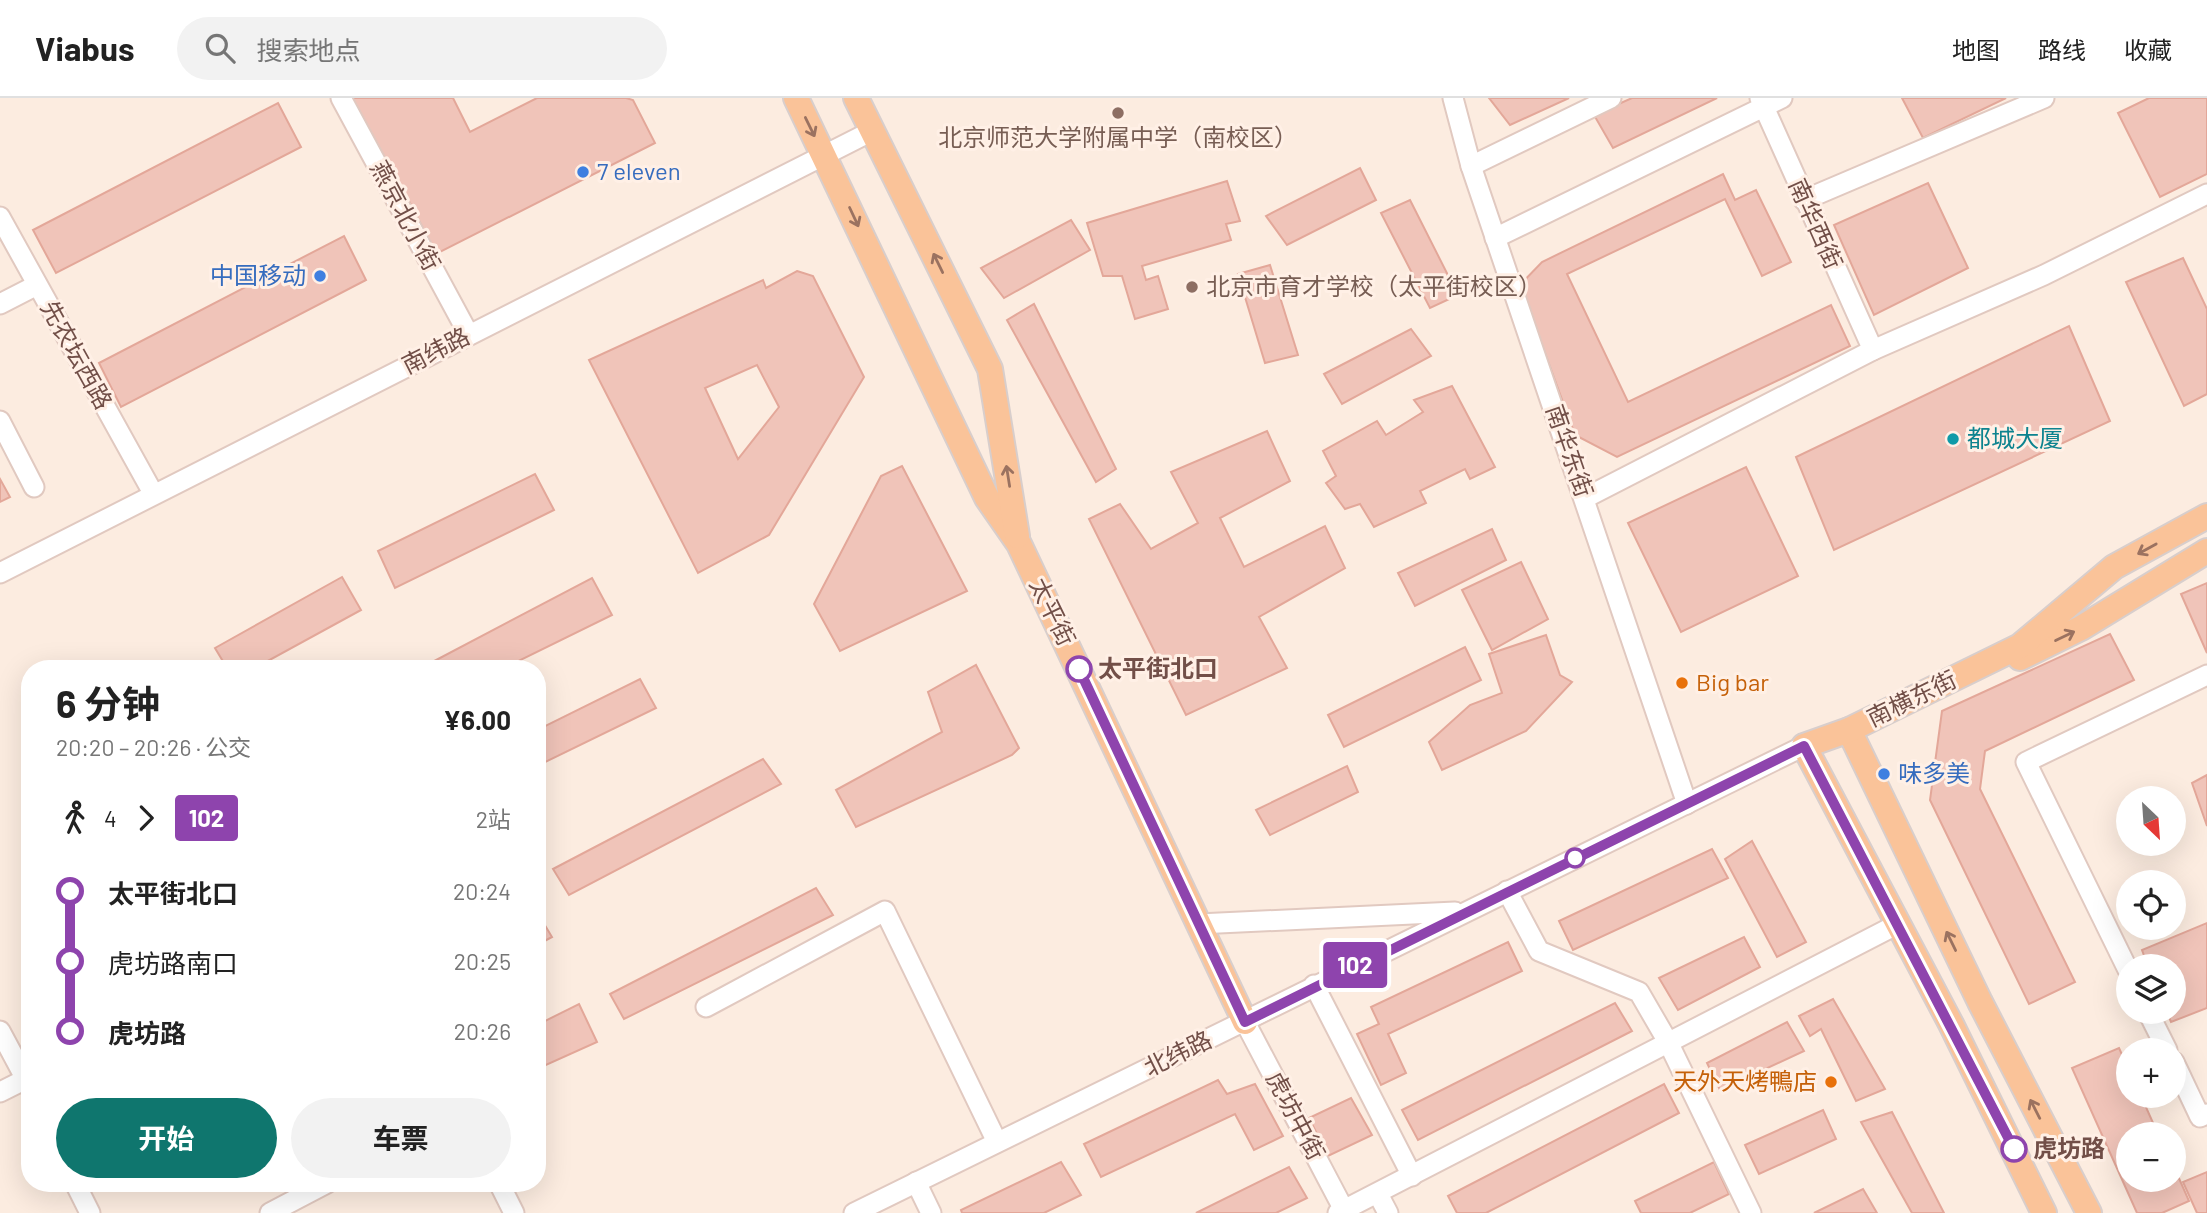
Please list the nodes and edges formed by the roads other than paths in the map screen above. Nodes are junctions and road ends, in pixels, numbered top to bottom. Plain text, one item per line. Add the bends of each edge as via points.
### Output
1 (341, 98) edge
2 (796, 98) edge
3 (856, 98) edge
4 (1453, 98) edge
5 (1611, 98) edge
6 (2044, 98) edge
7 (1769, 101) edge
8 (873, 131) junction
9 (825, 156) junction
10 (1471, 166) junction
11 (2207, 194) edge
12 (1804, 200) junction
13 (0, 217) edge
14 (1495, 238) junction
15 (37, 285) junction
16 (0, 304) edge
17 (469, 335) junction
18 (1872, 350) junction
19 (0, 421) edge
20 (34, 487) dead end
21 (153, 493) junction
22 (1585, 498) junction
23 (2207, 516) edge
24 (1019, 544) junction
25 (2207, 551) edge
26 (0, 573) edge
27 (2207, 675) edge
28 (1849, 730) junction
29 (1804, 746) junction
30 (1687, 804) junction
31 (1507, 891) junction
32 (1463, 912) junction
33 (1198, 924) junction
34 (1896, 925) junction
35 (2120, 954) edge
36 (1314, 985) junction
37 (706, 1007) dead end
38 (1245, 1022) junction
39 (0, 1031) edge
40 (1668, 1042) junction
41 (21, 1068) edge
42 (21, 1084) edge
43 (2186, 1087) edge
44 (0, 1092) edge
45 (2207, 1114) edge
46 (996, 1142) junction
47 (1412, 1176) junction
48 (916, 1182) junction
49 (80, 1192) edge
50 (310, 1192) edge
51 (504, 1192) edge
52 (1378, 1194) junction
53 (1341, 1212) edge
54 (90, 1213) edge
55 (270, 1213) edge
56 (514, 1213) edge
57 (854, 1213) edge
58 (931, 1213) edge
59 (1388, 1213) edge
60 (1751, 1213) edge
61 (2044, 1213) edge
62 (2088, 1213) edge

1 - 17 street, 燕京北小街
2 -> 9 main road, 太平街
3 - 8 main road, 太平街
4 - 10 street, 南华东街
5 - 10 street
6 - 12 street
7 - 12 street, 南华西街
7 - 14 street
8 - 9 street, 南纬路
24 -> 8 main road, 太平街 via 990,369
9 - 17 street, 南纬路
9 -> 24 main road, 太平街 via 987,498
10 - 14 street, 南华东街
11 - 18 street via 2044,275
12 - 18 street, 南华西街
13 - 15 street, 先农坛西路
14 - 22 street, 南华东街
15 - 16 street
15 - 21 street, 先农坛西路
17 - 21 street, 南纬路
18 - 22 street
19 - 20 street
21 - 26 street, 南纬路
22 - 30 street, 南华东街
23 -> 28 main road, 南横东街 via 2114,567 2020,646
24 - 33 main road, 太平街
28 -> 25 main road, 南横东街 via 1865,734 2069,634
27 - 35 street via 2026,762
28 - 29 main road
62 -> 28 main road
29 - 30 street, 北纬路
29 - 34 main road
30 - 31 street, 北纬路
31 - 32 street, 北纬路
31 - 40 street via 1538,951 1639,992
32 - 33 street
32 - 36 street, 北纬路
33 - 38 main road, 太平街
34 - 40 street
34 - 61 main road via 1951,1024
36 - 38 street, 北纬路
36 - 47 street
37 - 46 street via 885,911
38 - 46 street, 北纬路
38 - 53 street, 虎坊中街
39 - 41 street
40 - 47 street
40 - 60 street
42 - 44 street
43 - 45 street via 2200,1117
46 - 48 street, 北纬路
47 - 52 street
48 - 57 street, 北纬路
48 - 58 street
49 - 54 street
50 - 55 street
51 - 56 street
52 - 53 street
52 - 59 street

